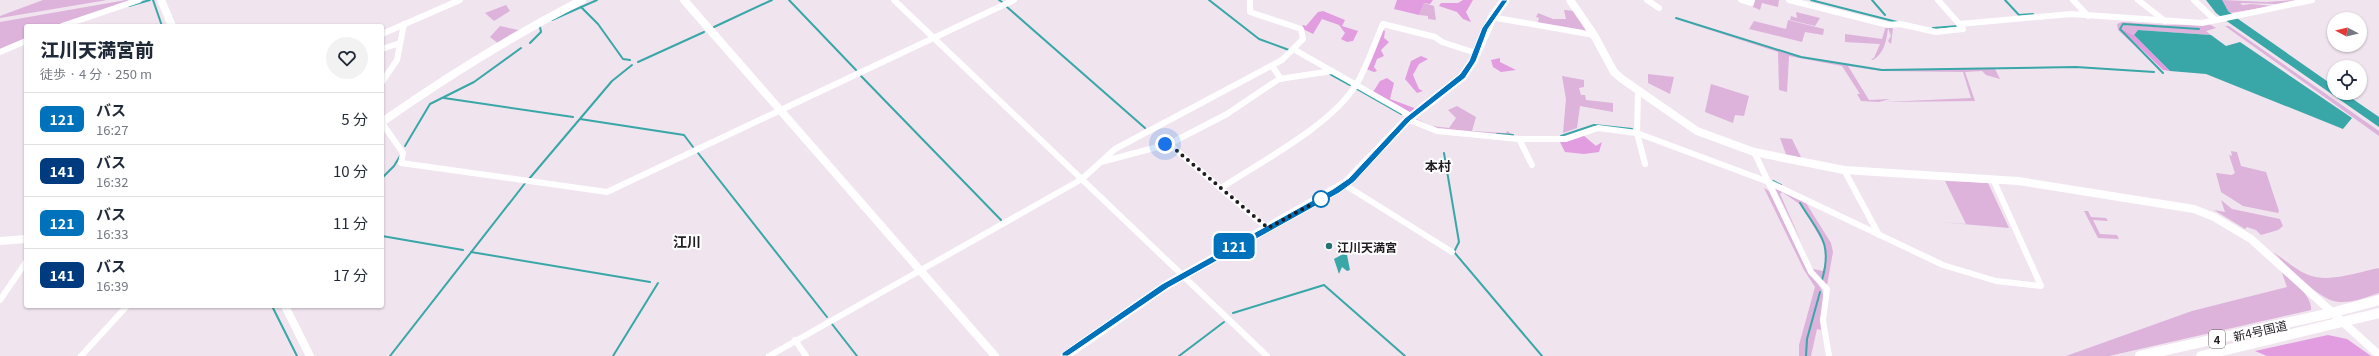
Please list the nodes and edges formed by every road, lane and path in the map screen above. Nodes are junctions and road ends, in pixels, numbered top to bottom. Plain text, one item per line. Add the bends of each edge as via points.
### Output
1 (139, 0) edge
2 (161, 0) edge
3 (460, 0) edge
4 (582, 0) edge
5 (684, 0) edge
6 (894, 0) edge
7 (1014, 0) edge
8 (1250, 0) edge
9 (1504, 0) edge
10 (1570, 0) edge
11 (1647, 0) edge
12 (1741, 0) edge
13 (1752, 0) edge
14 (1789, 0) edge
15 (1938, 0) edge
16 (2073, 0) edge
17 (2138, 0) edge
18 (2194, 0) edge
19 (2312, 0) edge
20 (1659, 8) dead end
21 (2088, 16) junction
22 (1491, 18) junction
23 (2215, 20) junction
24 (2165, 21) junction
25 (68, 24) edge
26 (171, 24) edge
27 (404, 24) junction
28 (1961, 26) junction
29 (384, 33) edge
30 (1594, 35) junction
31 (934, 38) junction
32 (24, 42) edge
33 (400, 43) junction
34 (384, 48) edge
35 (1295, 50) junction
36 (0, 52) edge
37 (1476, 53) junction
38 (1272, 66) junction
39 (1332, 71) junction
40 (384, 79) edge
41 (1281, 79) junction
42 (1356, 85) junction
43 (1638, 91) junction
44 (781, 110) junction
45 (1409, 118) junction
46 (384, 122) edge
47 (384, 126) edge
48 (1637, 133) junction
49 (1519, 139) junction
50 (1169, 144) junction
51 (1754, 152) junction
52 (1100, 162) junction
53 (1645, 164) dead end
54 (1532, 165) dead end
55 (1844, 170) junction
56 (1082, 179) junction
57 (1993, 179) junction
58 (1766, 181) junction
59 (1345, 185) junction
60 (1221, 188) junction
61 (1268, 228) junction
62 (1879, 235) junction
63 (24, 239) edge
64 (0, 241) edge
65 (1452, 252) dead end
66 (24, 265) edge
67 (920, 270) junction
68 (1182, 275) junction
69 (0, 300) edge
70 (2379, 300) edge
71 (125, 308) edge
72 (286, 308) edge
73 (2331, 313) junction
74 (2379, 313) edge
75 (2341, 323) junction
76 (795, 340) junction
77 (2379, 355) edge
78 (81, 356) edge
79 (310, 356) edge
80 (769, 356) edge
81 (806, 356) edge
82 (995, 356) edge
83 (1065, 356) edge
84 (1267, 356) edge
85 (1829, 356) edge
86 (2140, 356) edge
87 (2201, 356) edge

1 - 25 street
2 - 26 street
3 - 27 street
4 - 46 street via 526,29 427,90
5 - 44 street
6 - 31 street
7 - 31 street
8 - 35 street via 1250,12 1301,29 1303,39
9 - 22 main road
10 - 30 street
11 - 20 street
12 - 13 street via 1751,3
14 - 28 street via 1888,25 1900,24 1936,32
15 - 28 street
16 - 21 street
17 - 24 street
18 - 23 street
19 - 23 street
21 - 24 street
21 - 28 street via 2035,16
22 - 30 street
22 - 37 main road
23 - 24 street via 2198,24
27 - 29 street
27 - 33 street
30 - 43 street via 1614,72
31 - 44 street
31 - 56 street
32 - 36 street
33 - 34 street
33 - 40 street via 397,60
35 - 38 street
35 - 39 street
37 - 42 street via 1442,42 1435,37 1383,24
37 - 45 main road via 1462,77
38 - 41 street
38 - 52 street via 1256,72 1115,149
39 - 41 street
39 - 42 street
41 - 50 street via 1227,114
42 - 45 street
42 - 60 street via 1328,118
43 - 48 street
43 - 51 street via 1697,131
44 - 47 street via 607,192 401,163 403,153
44 - 67 street
45 - 49 street via 1437,131
45 - 59 main road
48 - 49 street via 1598,128 1566,139
48 - 53 street
48 - 58 street
49 - 54 street
50 - 52 street
50 - 60 street
51 - 55 street
51 - 58 street
52 - 56 street
55 - 57 street
55 - 62 street
56 - 67 street
56 - 68 street
57 - 62 street via 2041,286 1988,279 1943,265
57 - 73 street via 2180,205 2209,214 2259,246
58 - 62 street
58 - 85 street via 1811,272 1827,289 1823,320
59 - 61 main road
59 - 65 street
60 - 61 street
61 - 68 main road
63 - 64 street
66 - 69 street
67 - 76 street
67 - 82 street
68 - 83 main road
68 - 84 street
70 - 73 highway, 新4号国道 / 4
71 - 78 street
72 - 79 street
73 - 75 street
73 - 86 highway, 新4号国道 / 4
74 - 75 highway, 新4号国道 / 4
75 - 77 street
75 - 87 highway, 新4号国道 / 4
76 - 80 street
76 - 81 street

